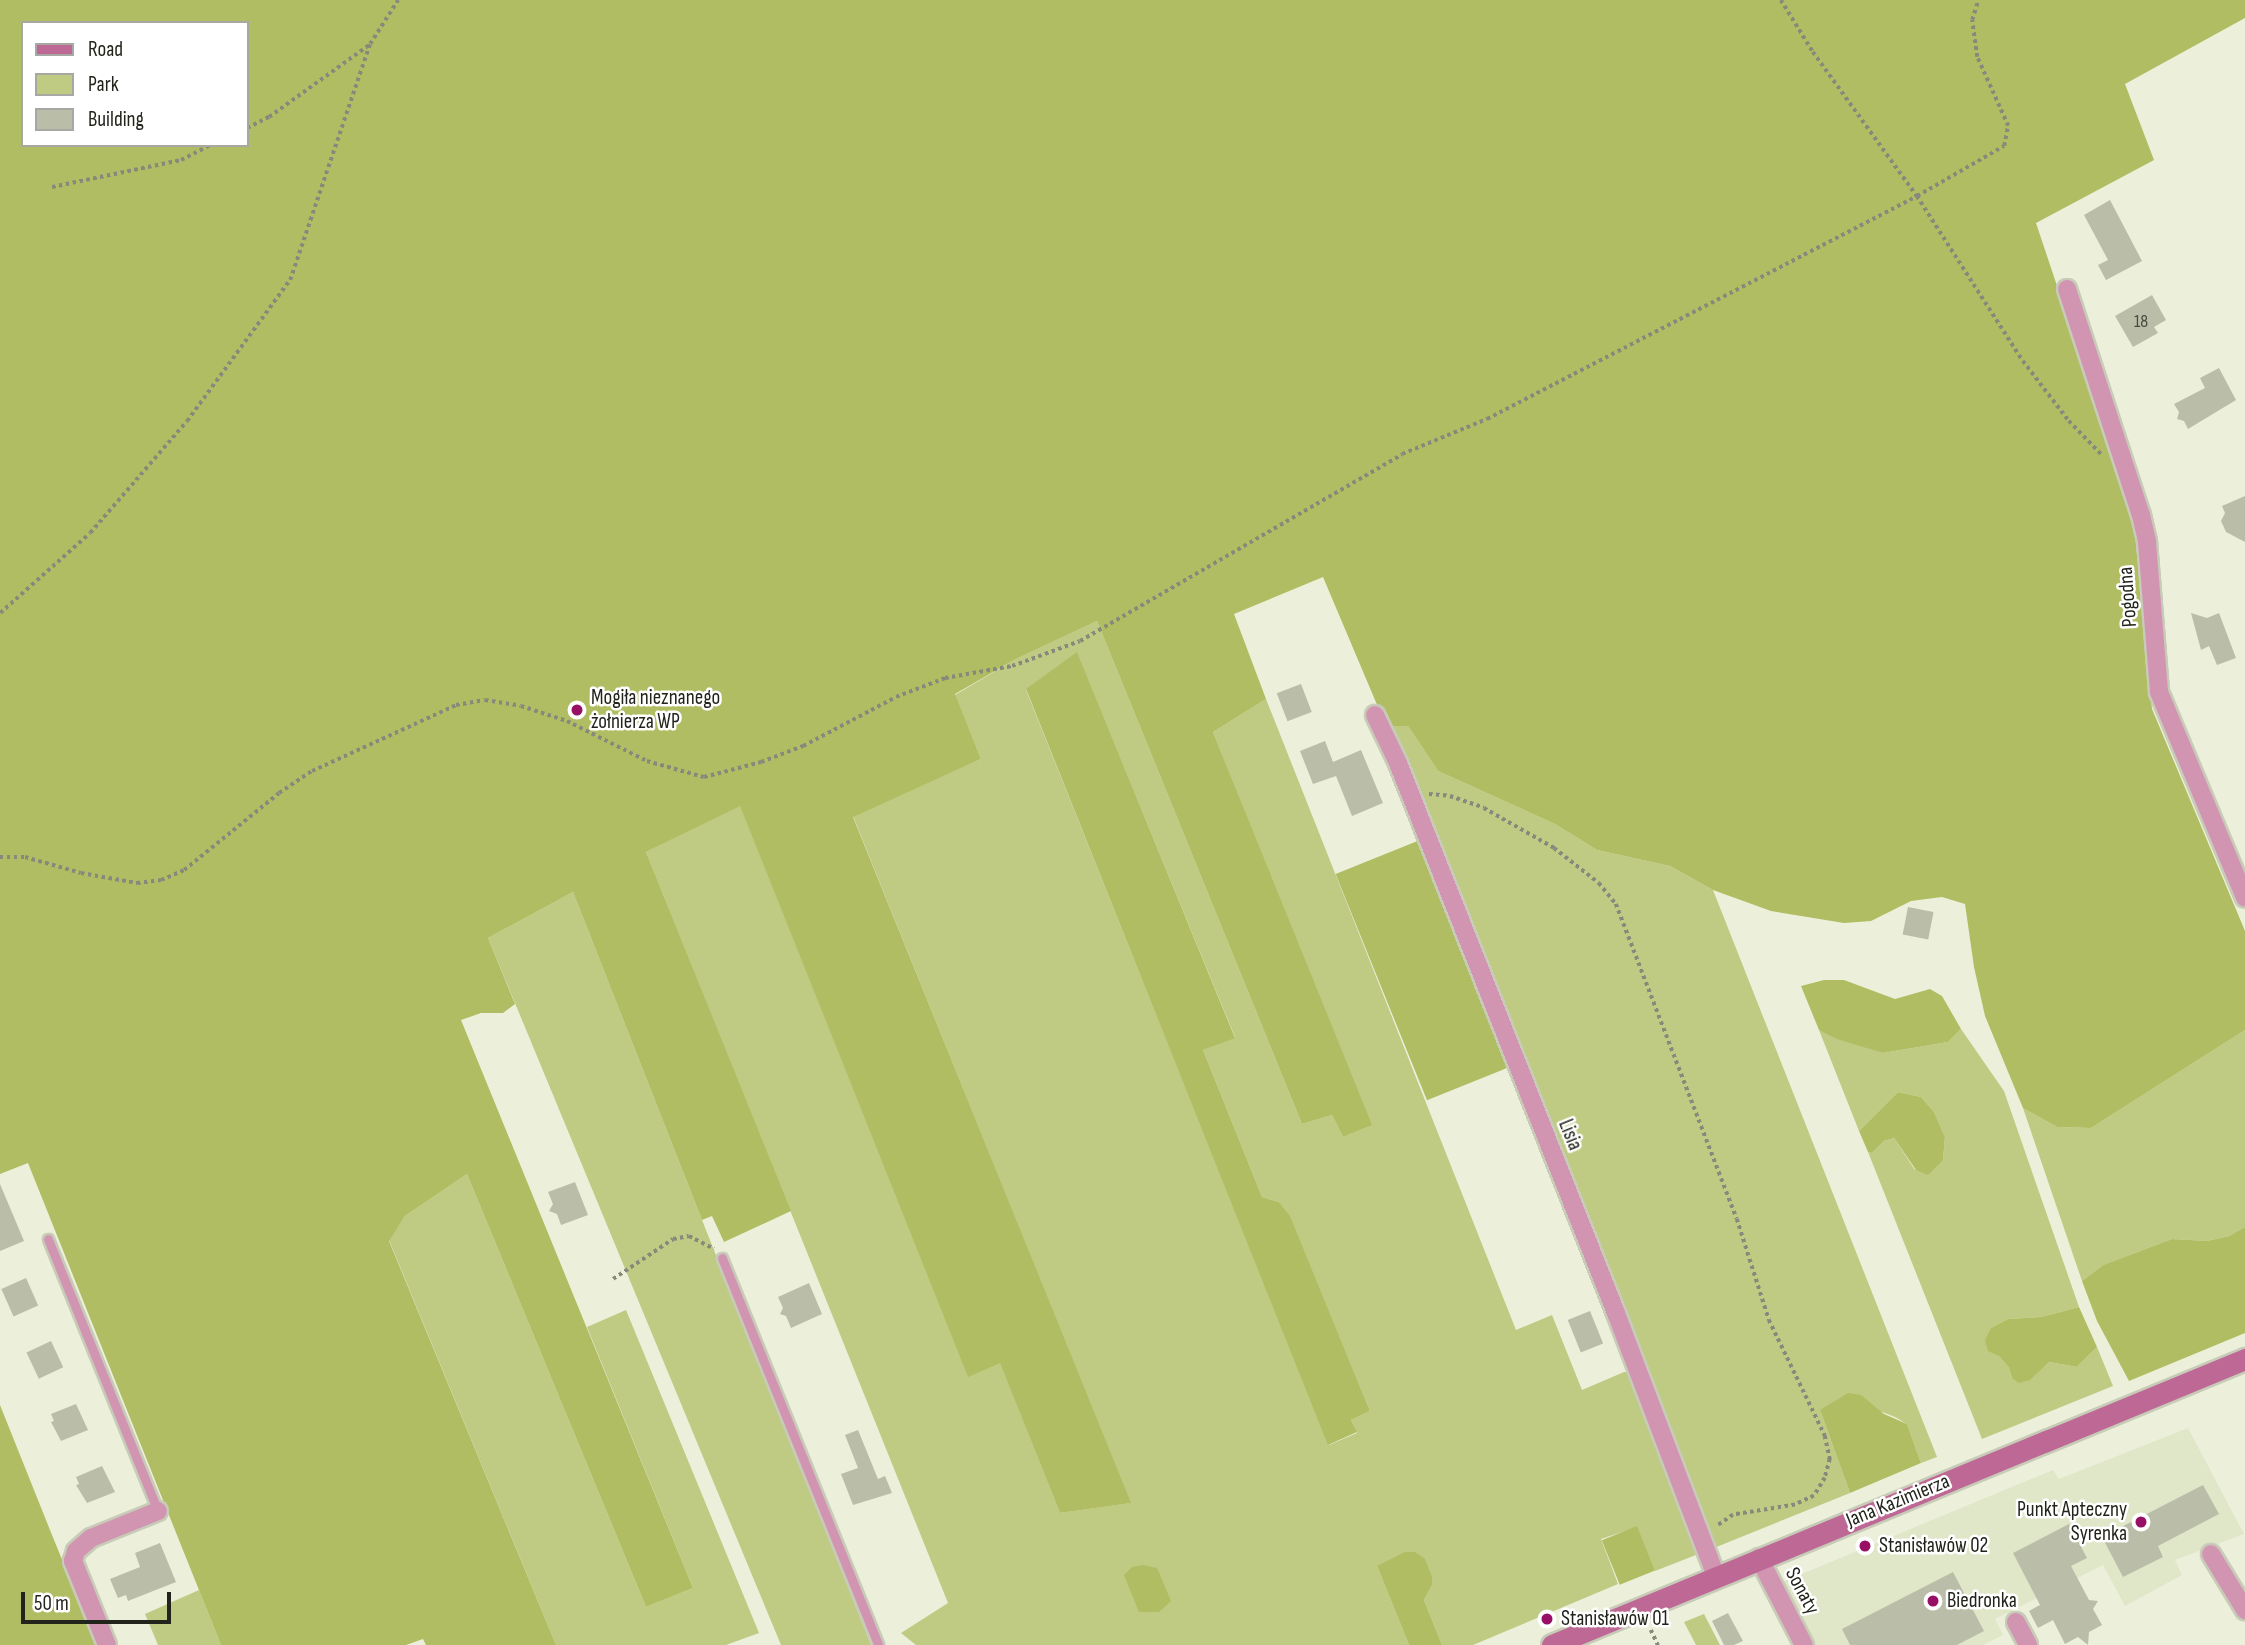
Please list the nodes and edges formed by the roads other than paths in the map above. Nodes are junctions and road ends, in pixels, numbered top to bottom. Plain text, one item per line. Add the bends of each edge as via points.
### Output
1 (2067, 289) dead end
2 (1375, 715) dead end
3 (2245, 898) edge
4 (48, 1239) dead end
5 (722, 1258) road end
6 (2245, 1359) edge
7 (158, 1511) joint
8 (2211, 1554) dead end
9 (1759, 1558) junction
10 (1716, 1576) junction
11 (2245, 1610) edge
12 (2016, 1622) dead end
13 (107, 1645) edge
14 (878, 1645) edge
15 (1552, 1645) edge
16 (1804, 1645) edge
17 (2028, 1645) edge

1 - 3 street, Pogodna via 2141,515 2160,692
2 - 10 street, Lisia via 1616,1313
4 - 7 lane
5 - 14 lane
6 - 9 main road, Jana Kazimierza
7 - 13 street via 91,1538 76,1550 73,1561
8 - 11 street
9 - 10 main road, Jana Kazimierza
9 - 16 street, Sonaty
10 - 15 main road, Jana Kazimierza
12 - 17 street

